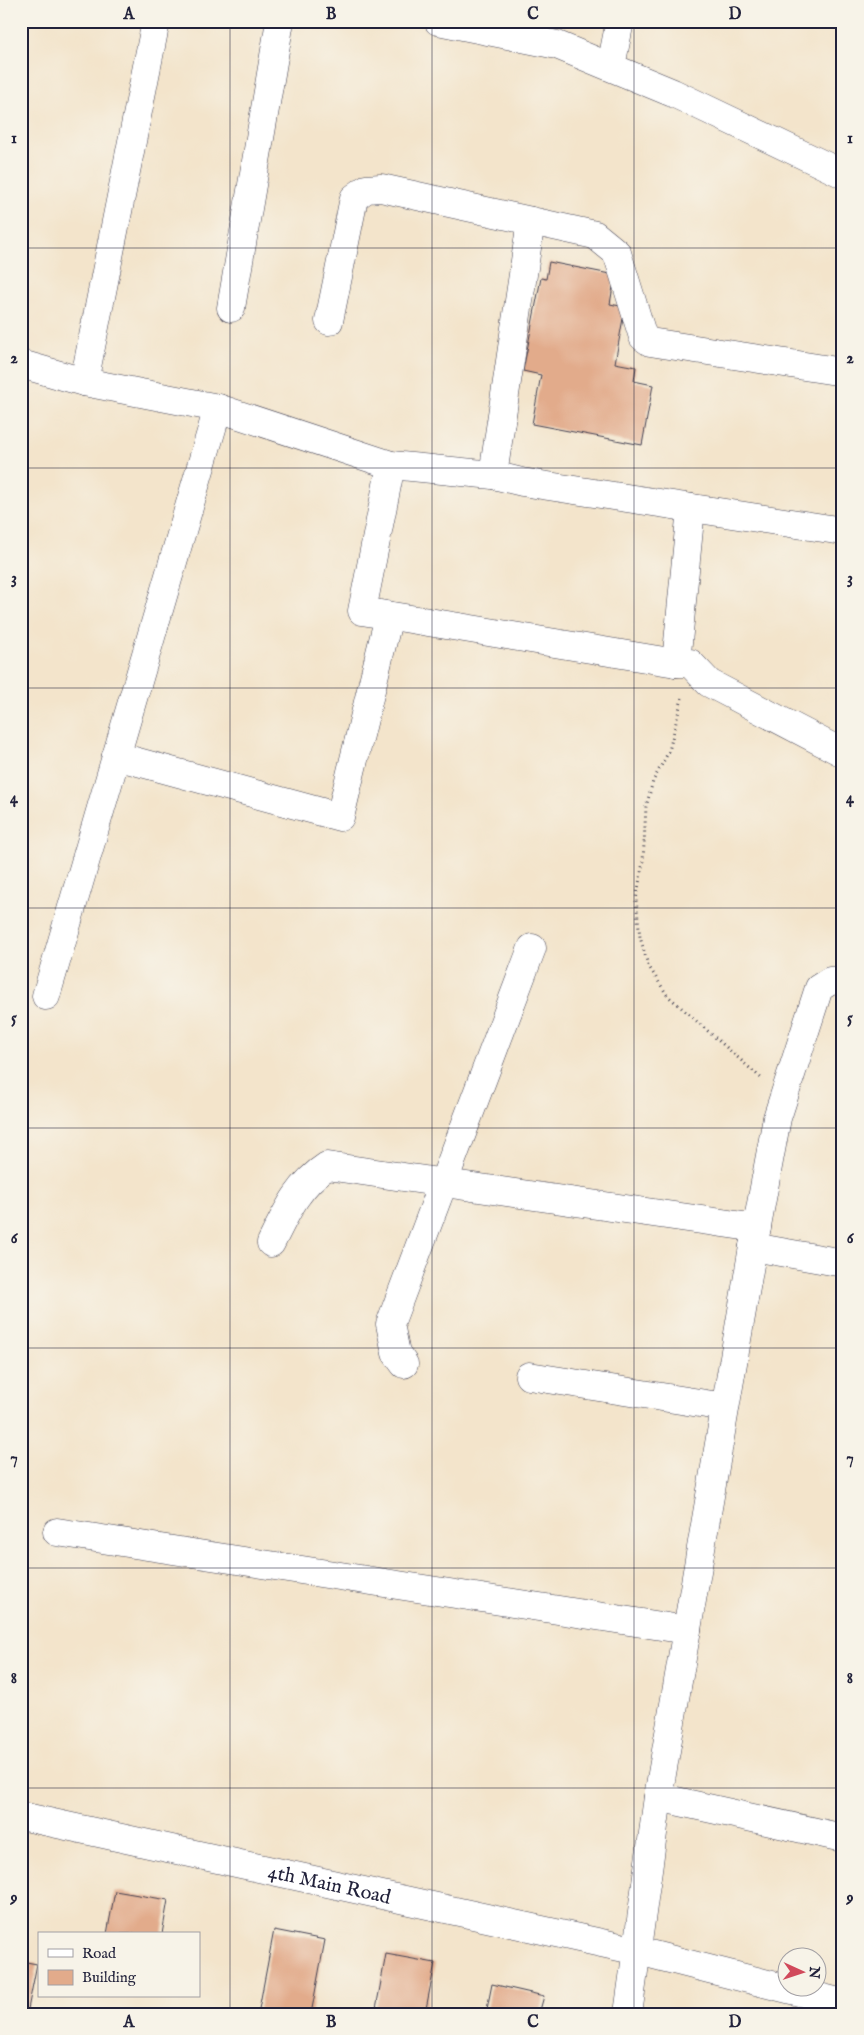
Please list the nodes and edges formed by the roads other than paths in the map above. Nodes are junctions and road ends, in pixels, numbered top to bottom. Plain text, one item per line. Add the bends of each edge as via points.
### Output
1 (156, 21) edge
2 (280, 21) edge
3 (438, 21) edge
4 (620, 21) edge
5 (611, 66) junction
6 (843, 174) edge
7 (531, 221) junction
8 (231, 308) dead end
9 (329, 321) dead end
10 (21, 364) edge
11 (843, 372) edge
12 (84, 382) junction
13 (218, 408) junction
14 (391, 465) junction
15 (493, 475) junction
16 (692, 508) junction
17 (843, 531) edge
18 (389, 616) junction
19 (683, 663) junction
20 (843, 753) edge
21 (116, 756) junction
22 (532, 948) dead end
23 (843, 980) edge
24 (46, 996) dead end
25 (443, 1183) junction
26 (755, 1237) junction
27 (271, 1243) dead end
28 (843, 1263) edge
29 (404, 1364) dead end
30 (529, 1376) dead end
31 (725, 1407) junction
32 (56, 1532) dead end
33 (687, 1630) junction
34 (658, 1797) junction
35 (21, 1816) edge
36 (843, 1838) edge
37 (638, 1952) junction
38 (843, 2003) edge
39 (628, 2014) edge

1 - 12 street
2 - 8 street
3 - 5 street via 557,46
4 - 5 street
5 - 6 street
7 - 9 street via 381,188 366,189 354,198
7 - 11 street via 595,235 609,244 617,253 644,337 650,342
7 - 15 street
10 - 12 street
12 - 13 street
13 - 14 street
13 - 21 street
14 - 15 street
14 - 18 street via 362,611
15 - 16 street
16 - 17 street
16 - 19 street
18 - 19 street
18 - 21 street via 340,817
19 - 20 street via 709,683
21 - 24 street
22 - 25 street
23 - 26 street via 830,981 819,988 778,1118
25 - 26 street
25 - 27 street via 327,1166 314,1174 294,1196
25 - 29 street via 390,1324 396,1353
26 - 28 street
26 - 31 street
30 - 31 street
31 - 33 street
32 - 33 street
33 - 34 street
34 - 36 street
34 - 37 street
35 - 37 street, 4th Main Road
37 - 38 street, 4th Main Road
37 - 39 street

